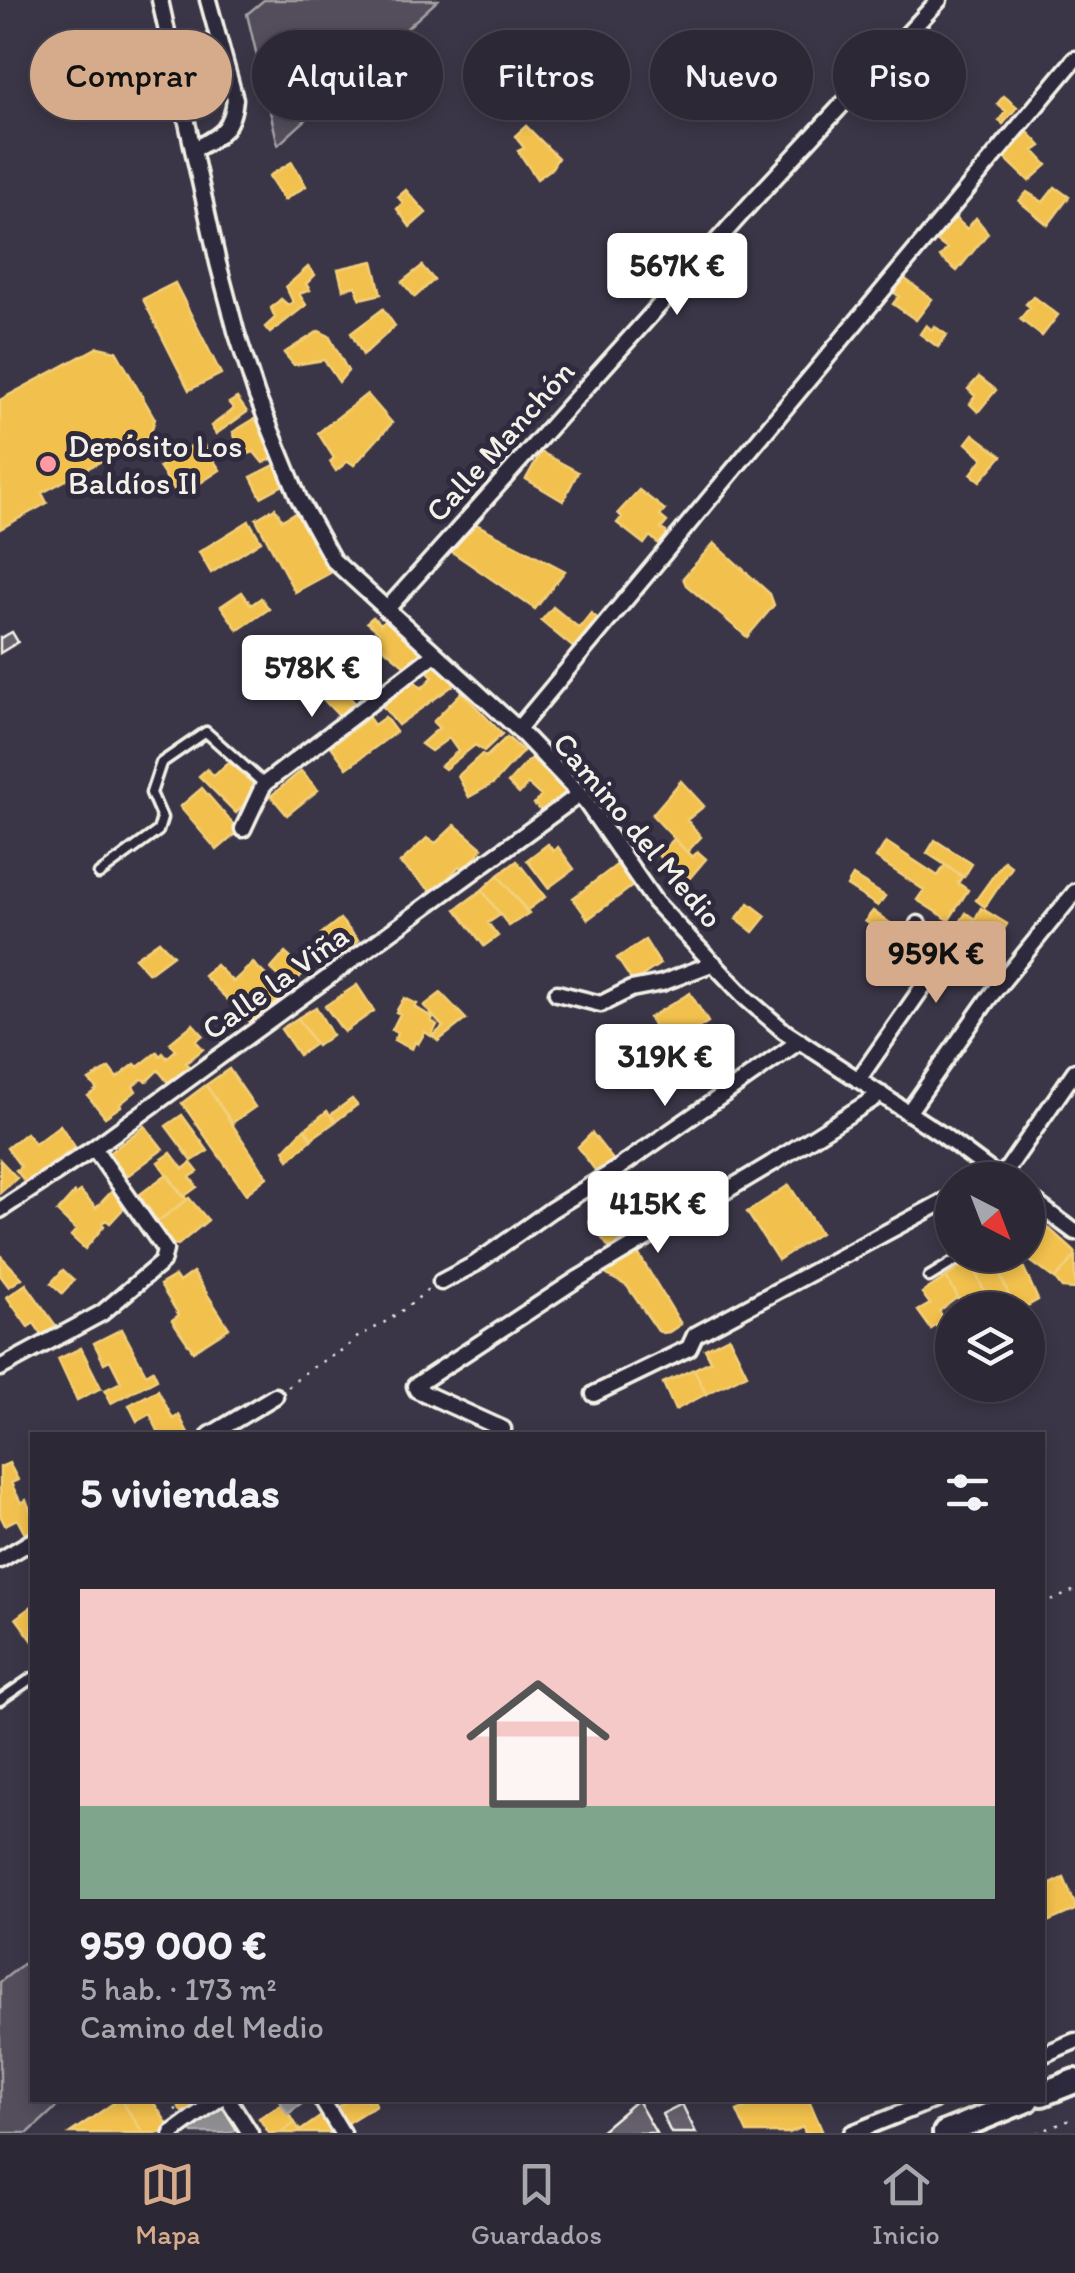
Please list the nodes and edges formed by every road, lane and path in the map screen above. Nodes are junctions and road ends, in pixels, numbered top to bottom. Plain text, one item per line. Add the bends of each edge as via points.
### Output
1 (160, 0) edge
2 (228, 0) edge
3 (939, 0) edge
4 (209, 5) edge
5 (1075, 59) edge
6 (193, 150) junction
7 (386, 610) junction
8 (435, 654) junction
9 (518, 729) junction
10 (264, 784) junction
11 (580, 794) junction
12 (243, 829) dead end
13 (100, 874) dead end
14 (1075, 892) edge
15 (918, 924) dead end
16 (714, 964) junction
17 (556, 994) dead end
18 (800, 1041) junction
19 (1075, 1071) edge
20 (858, 1080) junction
21 (881, 1094) junction
22 (908, 1112) junction
23 (94, 1148) junction
24 (975, 1162) edge
25 (1008, 1162) edge
26 (935, 1206) edge
27 (0, 1210) edge
28 (1045, 1210) edge
29 (1075, 1232) edge
30 (936, 1272) edge
31 (928, 1277) dead end
32 (441, 1282) joint
33 (0, 1368) edge
34 (594, 1394) dead end
35 (275, 1396) joint
36 (502, 1429) dead end
37 (215, 1432) edge
38 (30, 1541) edge
39 (0, 1560) edge
40 (1075, 1590) edge
41 (1045, 1604) edge
42 (30, 1679) edge
43 (0, 1700) edge
44 (1075, 2041) edge
45 (1045, 2053) edge
46 (1075, 2080) edge
47 (1045, 2093) edge
48 (214, 2102) edge
49 (230, 2102) edge
50 (323, 2102) edge
51 (929, 2102) edge
52 (1021, 2102) edge
53 (1075, 2118) edge
54 (172, 2133) edge
55 (250, 2133) edge
56 (342, 2133) edge
57 (852, 2133) edge
58 (944, 2133) edge
59 (1037, 2133) edge

1 - 6 street, Camino del Medio
2 - 4 street
3 - 7 street, Calle Manchón
4 - 6 street via 235,99 228,128
5 - 9 street
6 - 7 street, Camino del Medio via 236,331 300,499 333,560
7 - 8 street, Camino del Medio
8 - 9 street, Camino del Medio
8 - 10 street
9 - 11 street, Camino del Medio
10 - 12 street
10 - 13 lane via 206,732 162,762 151,794 162,818 158,832
11 - 16 street, Camino del Medio via 655,902
11 - 23 street, Calle la Viña
14 - 22 street
15 - 20 street via 938,965
16 - 17 street via 600,1004
16 - 18 street, Camino del Medio
18 - 20 street, Camino del Medio
18 - 32 street
19 - 25 street
20 - 21 street, Camino del Medio
21 - 22 street, Camino del Medio
21 - 36 street via 415,1386
22 - 24 street, Camino del Medio
23 - 27 street, Calle la Viña
23 - 33 street via 165,1250 162,1262 102,1313
26 - 34 street via 696,1335 689,1348
28 - 29 street
30 - 31 lane
32 - 35 path
35 - 37 street
38 - 39 street
40 - 41 path
42 - 43 lane
44 - 45 street
46 - 47 main road
48 - 54 street
49 - 55 street
50 - 56 street
51 - 57 street
52 - 58 main road
53 - 59 path

